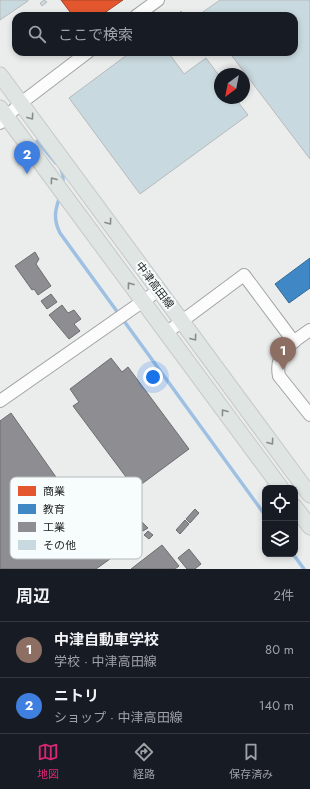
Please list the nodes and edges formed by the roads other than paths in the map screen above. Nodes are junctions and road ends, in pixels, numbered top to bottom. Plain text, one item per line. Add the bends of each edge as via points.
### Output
1 (158, 0) edge
2 (142, 12) edge
3 (83, 56) edge
4 (0, 75) edge
5 (21, 103) junction
6 (2, 116) edge
7 (159, 290) junction
8 (143, 301) junction
9 (182, 320) junction
10 (310, 330) edge
11 (166, 333) junction
12 (294, 342) junction
13 (0, 401) edge
14 (310, 415) edge
15 (279, 485) edge
16 (310, 494) edge
17 (298, 511) edge
18 (310, 527) edge

1 - 2 street
3 - 5 street
4 - 5 main road, 中津高田線
5 - 6 street
5 -> 7 main road, 中津高田線
8 -> 6 main road, 中津高田線
7 - 8 street
7 - 9 main road, 中津高田線
8 - 11 main road, 中津高田線
8 - 13 street
9 - 11 street
9 - 12 street via 244,275
9 -> 16 main road, 中津高田線
10 - 12 street
15 -> 11 main road, 中津高田線
12 - 14 street via 282,353 279,376
17 - 18 main road

